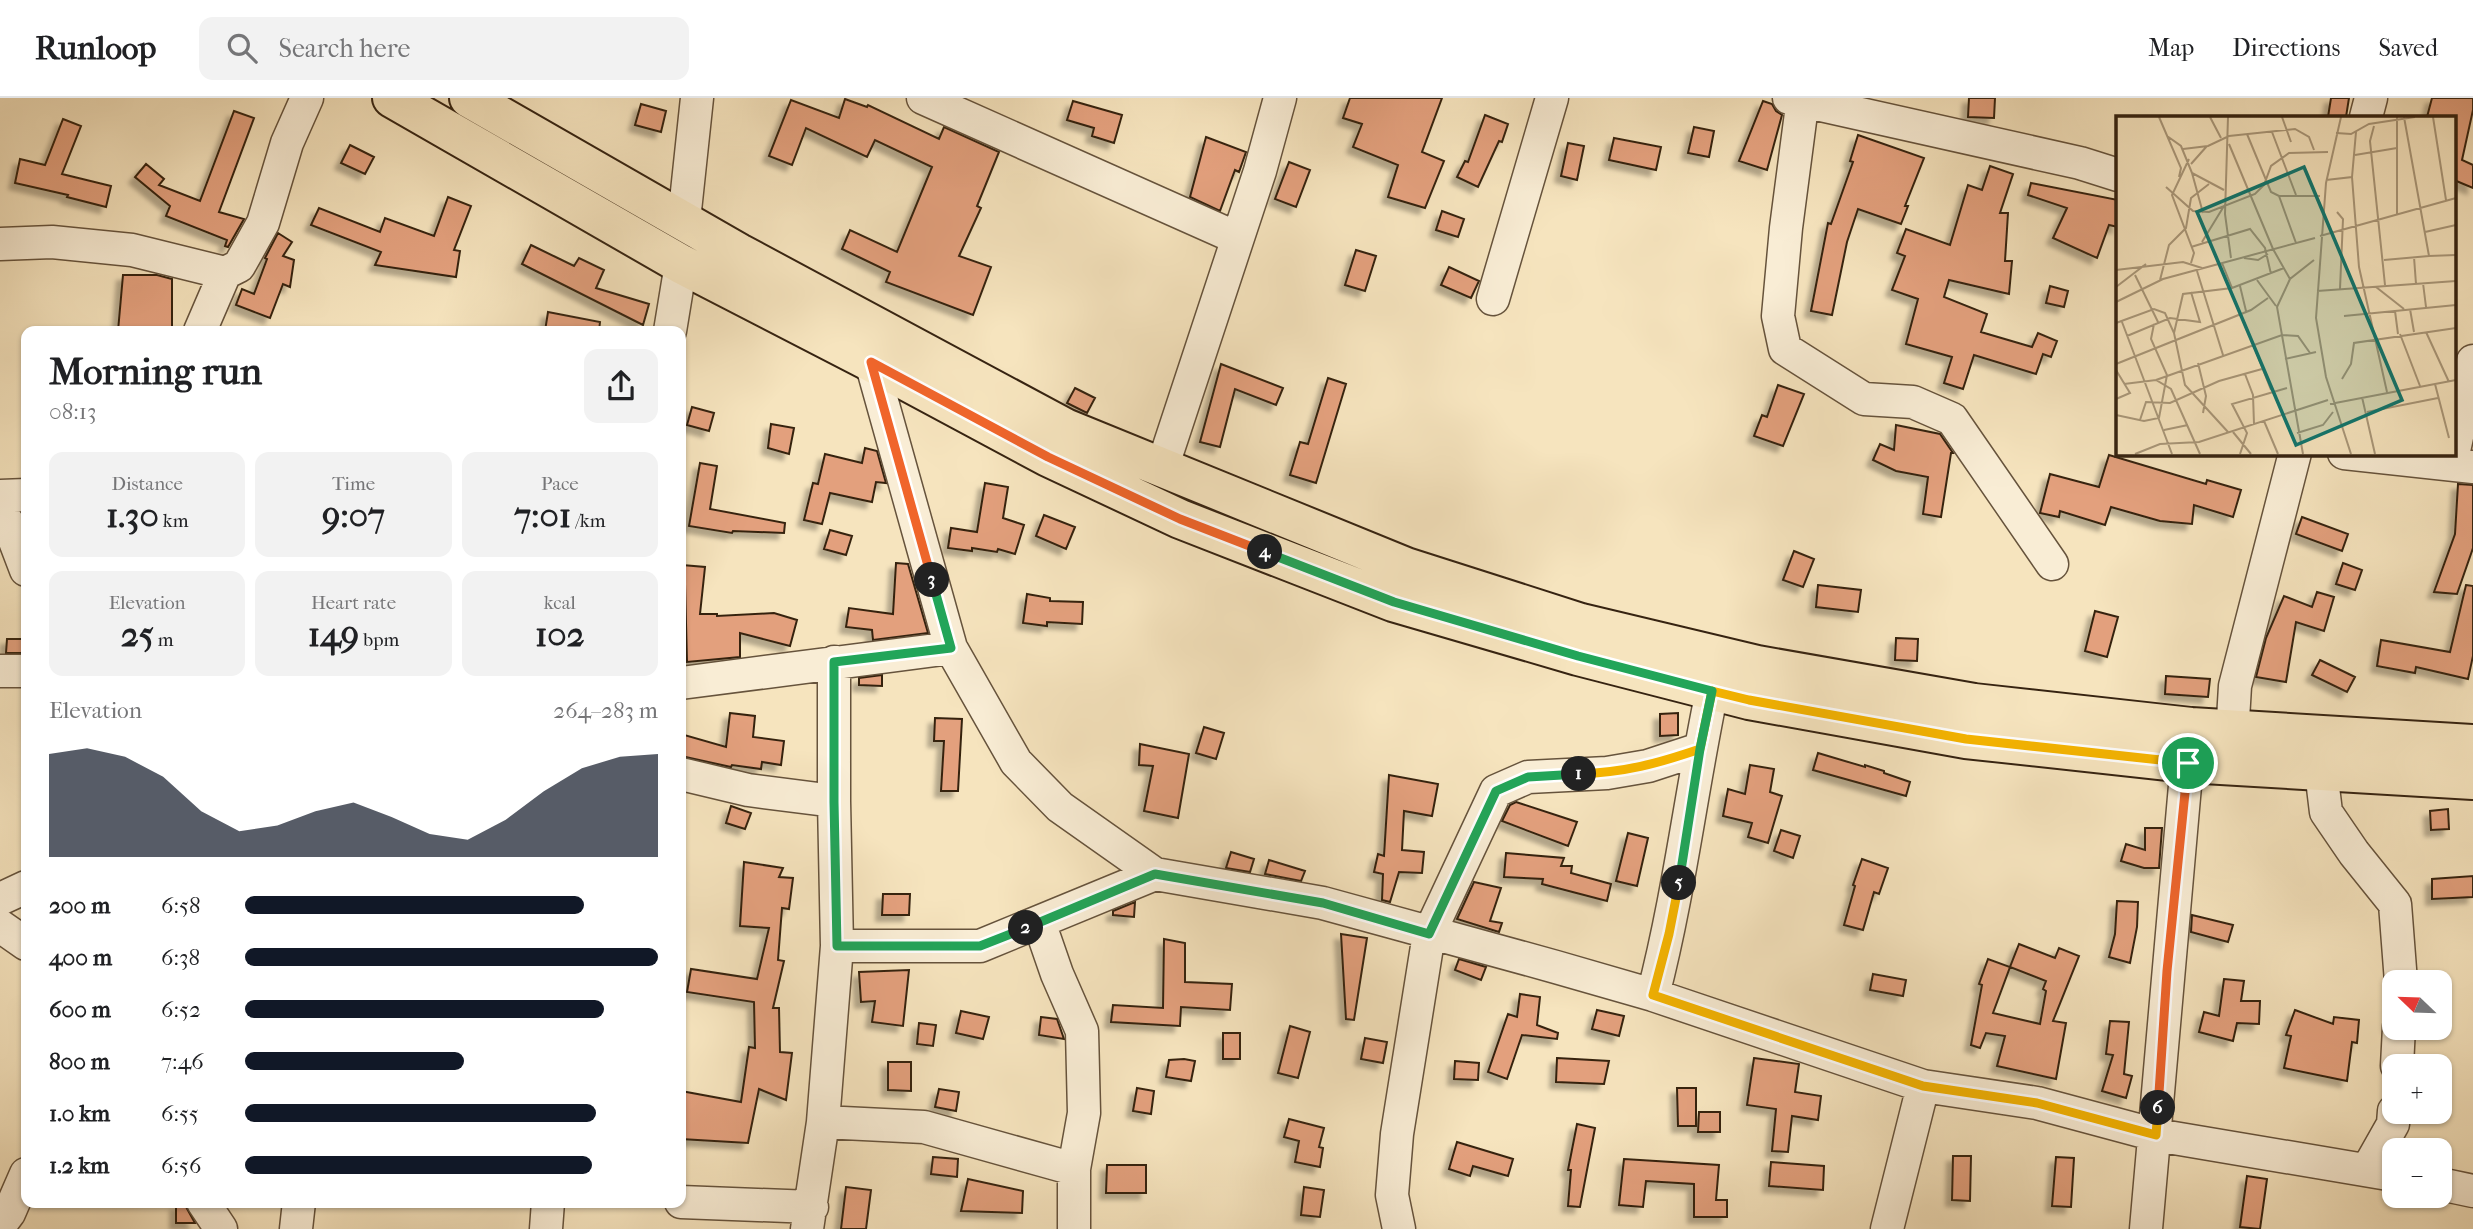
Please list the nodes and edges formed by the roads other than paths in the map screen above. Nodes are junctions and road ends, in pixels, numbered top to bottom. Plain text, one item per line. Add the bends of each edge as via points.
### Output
1 (307, 98) edge
2 (392, 98) edge
3 (469, 98) edge
4 (697, 98) edge
5 (923, 98) edge
6 (1280, 98) edge
7 (1552, 98) edge
8 (2371, 98) edge
9 (1798, 99) edge
10 (2366, 116) edge
11 (2116, 174) edge
12 (684, 220) junction
13 (1237, 238) junction
14 (0, 244) edge
15 (681, 264) junction
16 (226, 273) junction
17 (1493, 299) dead end
18 (202, 326) edge
19 (671, 326) edge
20 (2473, 361) edge
21 (871, 362) junction
22 (2294, 455) edge
23 (2382, 455) edge
24 (2458, 459) edge
25 (1162, 468) junction
26 (21, 495) edge
27 (0, 496) edge
28 (0, 512) edge
29 (21, 557) edge
30 (2052, 564) dead end
31 (951, 648) junction
32 (834, 662) junction
33 (0, 671) edge
34 (21, 671) edge
35 (686, 682) edge
36 (1712, 691) junction
37 (2473, 744) edge
38 (2232, 747) junction
39 (1700, 749) junction
40 (2188, 763) junction
41 (2321, 771) junction
42 (686, 775) edge
43 (2473, 780) edge
44 (834, 802) junction
45 (1155, 874) junction
46 (21, 889) edge
47 (0, 899) edge
48 (1039, 922) junction
49 (0, 926) edge
50 (1429, 934) junction
51 (21, 941) edge
52 (837, 946) junction
53 (2400, 970) edge
54 (1653, 995) junction
55 (1923, 1086) junction
56 (823, 1122) junction
57 (2393, 1124) edge
58 (2156, 1135) junction
59 (1074, 1170) junction
60 (2381, 1172) edge
61 (17, 1177) edge
62 (2452, 1187) edge
63 (2473, 1191) edge
64 (686, 1203) edge
65 (207, 1208) edge
66 (298, 1208) edge
67 (810, 1218) edge
68 (0, 1225) edge
69 (221, 1229) edge
70 (296, 1229) edge
71 (1074, 1229) edge
72 (1399, 1229) edge
73 (1887, 1229) edge
74 (2146, 1229) edge

1 - 16 street via 287,143 263,223 239,266
2 - 15 main road
3 - 12 main road
4 - 12 street
5 - 13 street
6 - 13 street
7 - 17 street
8 - 10 street
9 - 11 street
9 - 30 street via 1778,316 1785,349 1864,399 1913,402 1952,419
12 - 25 main road via 1065,428
13 - 25 street
14 - 16 street via 52,242 132,250
15 - 19 street
15 - 21 main road
16 - 18 street
20 - 24 street
21 - 31 street
21 - 36 main road via 1048,457 1180,519 1394,602
22 - 38 street via 2235,687
23 - 24 street
25 - 38 main road via 1406,568 1594,626 1757,665 1974,703 2191,727
26 - 27 street
28 - 29 street
31 - 32 street
31 - 45 street via 1016,762 1060,807
32 - 35 street
32 - 44 street
33 - 34 street
36 - 39 street
36 - 40 main road via 1966,739
37 - 38 main road
38 - 40 main road
38 - 41 main road
39 - 50 street via 1634,769 1528,777 1496,791
39 - 54 street via 1669,934
40 - 58 street
41 - 43 main road
41 - 53 street via 2326,812 2395,904
42 - 44 street via 748,790
44 - 52 street
45 - 48 street
45 - 50 street via 1323,903
46 - 47 street
48 - 52 street via 980,946
48 - 59 street via 1082,1031 1084,1113
49 - 51 street
50 - 54 street
50 - 72 street via 1397,1134 1392,1195
52 - 56 street
54 - 55 street
55 - 58 street via 2037,1103
55 - 73 street
56 - 59 street via 924,1127
56 - 67 street
57 - 60 street
58 - 60 street
58 - 74 street
59 - 71 street
61 - 68 street via 9,1213
62 - 63 street
64 - 67 street
65 - 69 street
66 - 70 street

